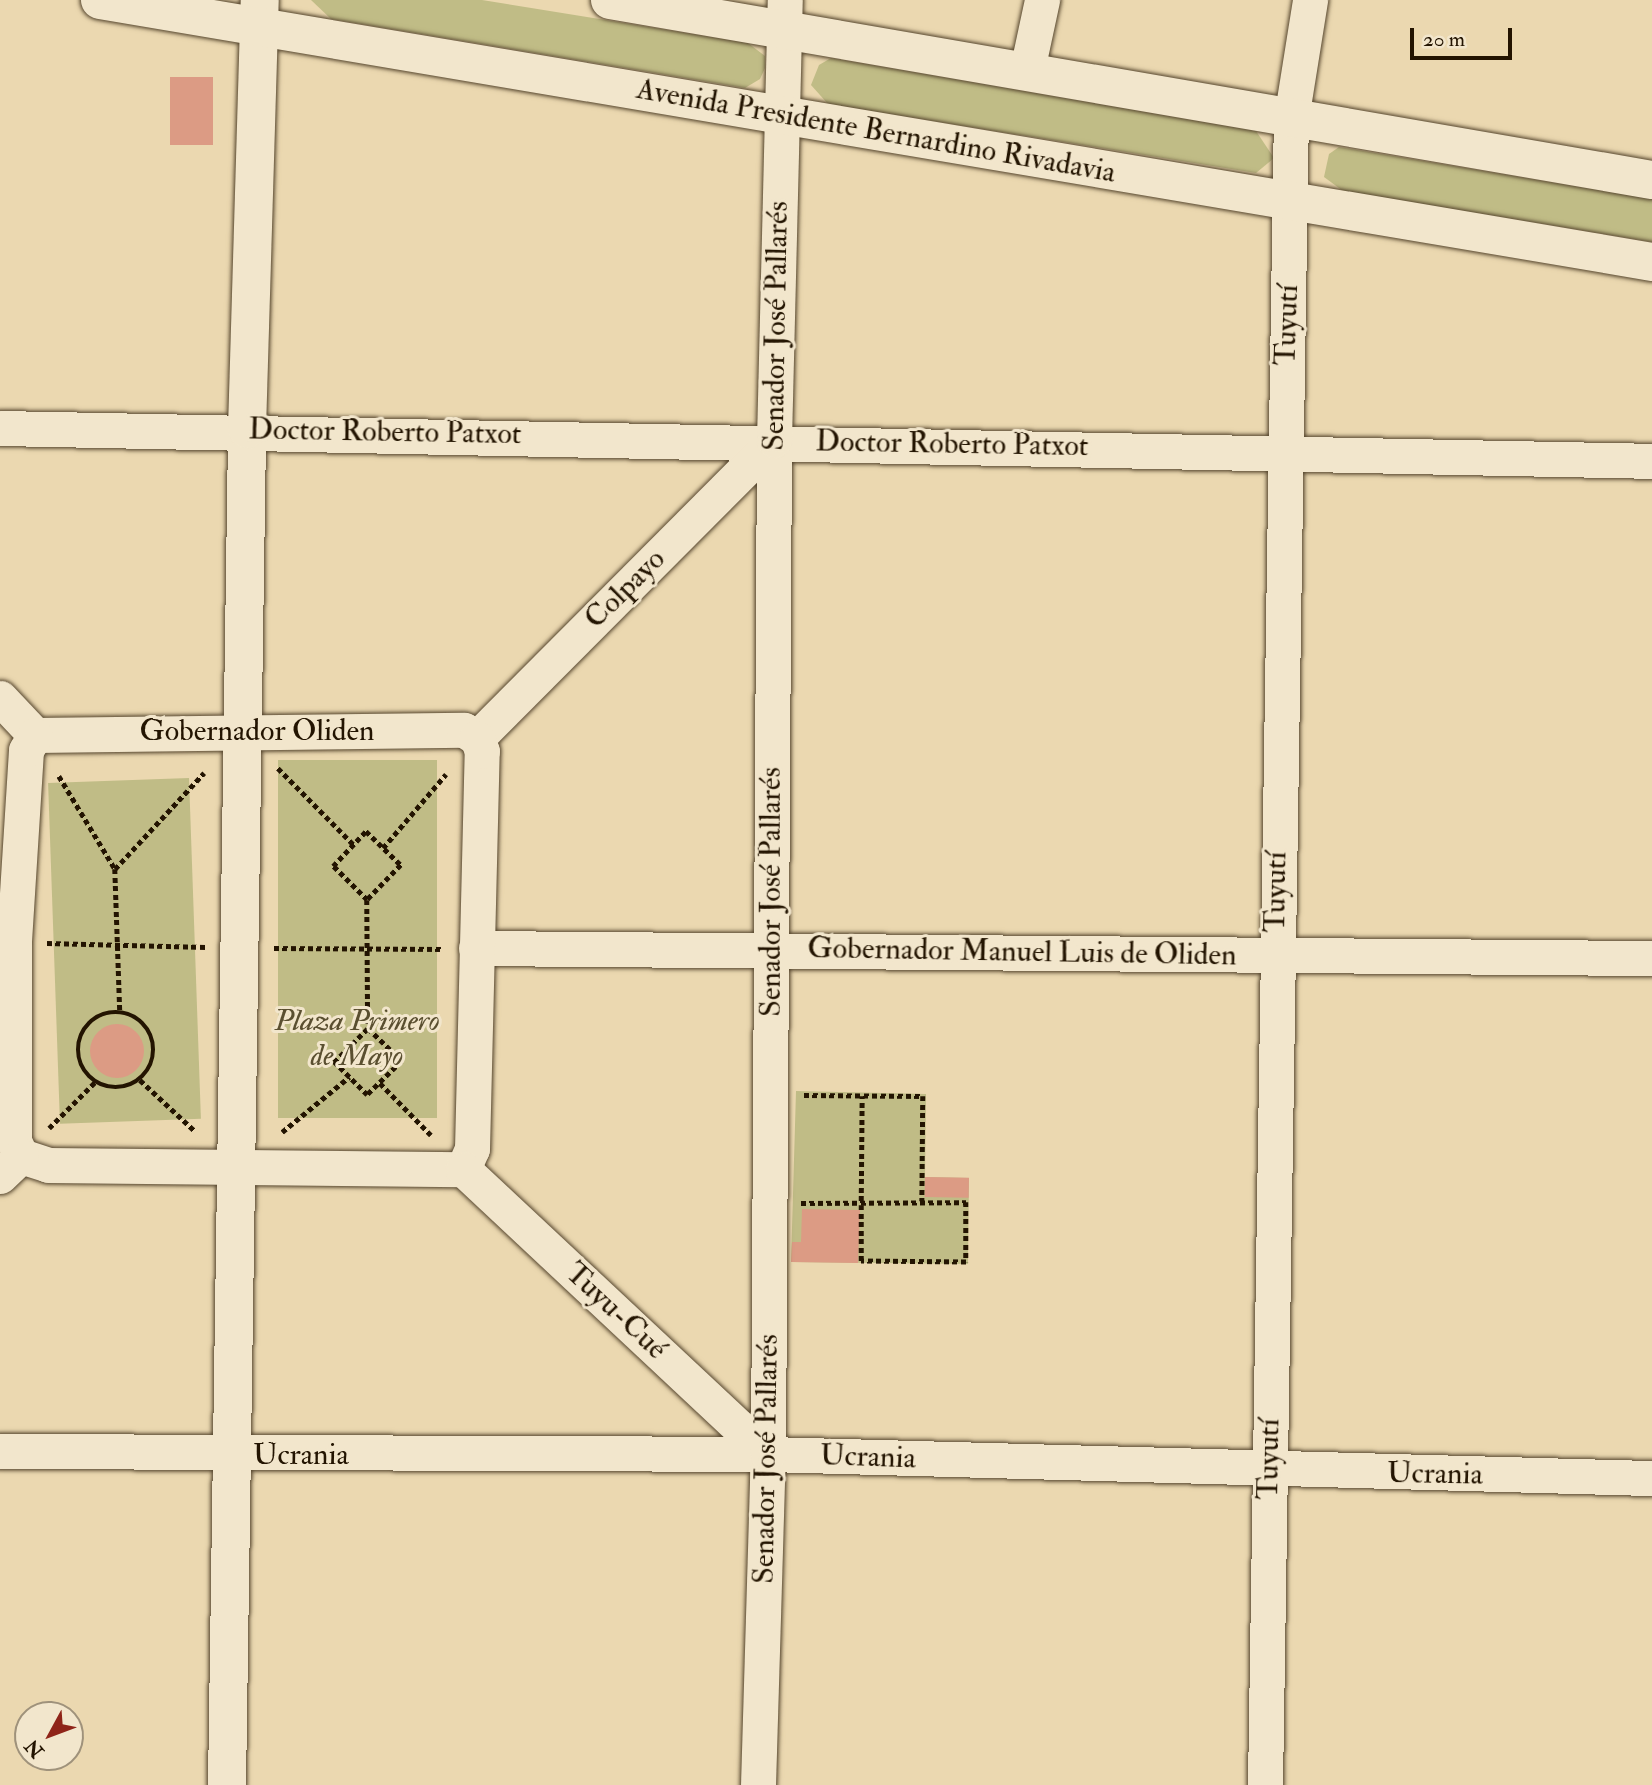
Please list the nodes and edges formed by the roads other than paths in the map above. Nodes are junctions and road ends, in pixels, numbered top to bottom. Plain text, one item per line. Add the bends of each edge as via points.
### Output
1 (100, 0) edge
2 (610, 0) edge
3 (1042, 0) edge
4 (1310, 0) edge
5 (259, 13) edge
6 (784, 15) edge
7 (1027, 70) junction
8 (779, 115) junction
9 (1291, 119) junction
10 (1652, 180) edge
11 (1291, 201) junction
12 (1652, 262) edge
13 (0, 428) edge
14 (247, 429) junction
15 (774, 440) junction
16 (1284, 452) junction
17 (1652, 461) edge
18 (0, 698) edge
19 (242, 732) junction
20 (35, 735) junction
21 (477, 738) junction
22 (7, 941) edge
23 (476, 948) junction
24 (771, 948) junction
25 (1275, 956) junction
26 (1652, 958) edge
27 (11, 1166) edge
28 (237, 1169) junction
29 (463, 1169) junction
30 (0, 1451) edge
31 (768, 1454) junction
32 (234, 1455) junction
33 (1269, 1471) junction
34 (1652, 1478) edge
35 (227, 1785) edge
36 (758, 1785) edge
37 (1265, 1785) edge

1 - 5 main road, Avenida Presidente Bernardino Rivadavia
2 - 6 main road
3 - 7 street
4 - 9 street, Tuyutí
5 - 8 main road, Avenida Presidente Bernardino Rivadavia
5 - 14 main road
6 - 7 main road
6 - 8 street, Senador José Pallarés
7 - 9 main road
8 - 11 main road, Avenida Presidente Bernardino Rivadavia
8 - 15 street, Senador José Pallarés
9 - 10 main road
9 - 11 street, Tuyutí
11 - 12 main road, Avenida Presidente Bernardino Rivadavia
11 - 16 street, Tuyutí
13 - 14 street, Doctor Roberto Patxot
14 - 15 street, Doctor Roberto Patxot
14 - 19 main road
15 - 16 street, Doctor Roberto Patxot
15 - 21 street, Colpayo
15 - 24 street, Senador José Pallarés
16 - 17 street, Doctor Roberto Patxot
16 - 25 street, Tuyutí
18 - 20 street
19 - 20 street, Gobernador Oliden
19 - 21 street, Gobernador Oliden via 464,730
19 - 28 main road
20 - 22 street via 26,750
21 - 23 street via 482,751
22 - 27 street
23 - 24 street, Gobernador Manuel Luis de Oliden
23 - 29 street via 472,1149
24 - 25 street, Gobernador Manuel Luis de Oliden
24 - 31 street, Senador José Pallarés
25 - 26 street, Gobernador Manuel Luis de Oliden
25 - 33 street, Tuyutí
27 - 28 street
28 - 29 street
28 - 32 main road
29 - 31 street, Tuyu-Cué
30 - 32 street, Ucrania
31 - 32 street, Ucrania
31 - 33 street, Ucrania
31 - 36 street, Senador José Pallarés
32 - 35 main road
33 - 34 street, Ucrania
33 - 37 street, Tuyutí

